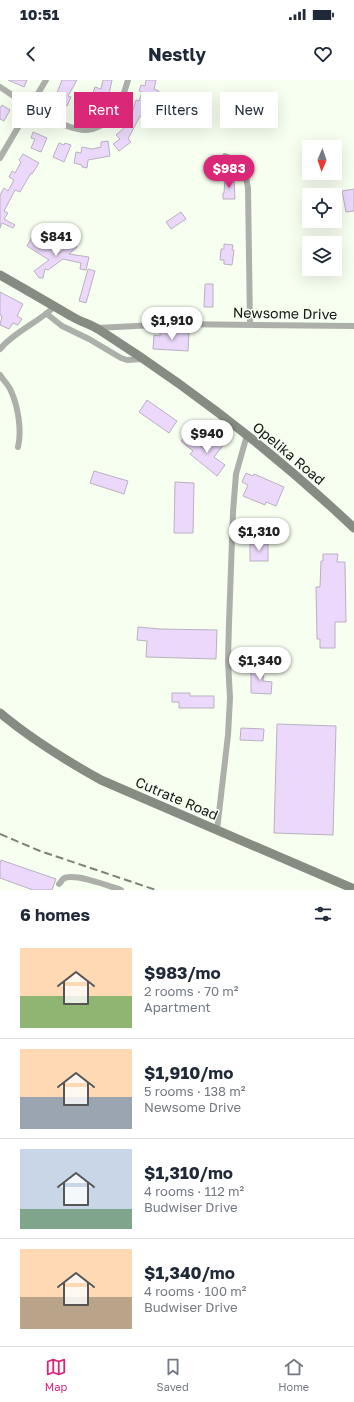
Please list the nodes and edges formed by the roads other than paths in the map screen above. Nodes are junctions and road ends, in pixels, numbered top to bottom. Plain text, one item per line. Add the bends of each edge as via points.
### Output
1 (46, 80) edge
2 (128, 80) edge
3 (0, 87) edge
4 (39, 92) edge
5 (12, 95) edge
6 (66, 126) edge
7 (18, 128) edge
8 (225, 156) dead end
9 (0, 158) edge
10 (0, 274) edge
11 (55, 306) junction
12 (47, 314) junction
13 (250, 324) junction
14 (354, 326) edge
15 (96, 328) junction
16 (0, 349) edge
17 (143, 359) junction
18 (0, 375) edge
19 (247, 435) junction
20 (18, 447) dead end
21 (354, 528) edge
22 (0, 713) edge
23 (217, 830) junction
24 (59, 884) dead end
25 (354, 889) edge
26 (121, 890) edge

1 - 4 street
2 - 6 street via 120,105 112,117 101,126 87,130
3 - 5 street
7 - 9 street
8 - 13 street via 243,167 247,181
10 - 11 main road, Opelika Road
11 - 12 street
11 - 15 main road, Opelika Road
12 - 16 street via 22,330
12 - 17 street via 62,326 89,338 121,358
13 - 14 street, Newsome Drive
13 - 15 street, Newsome Drive
15 - 17 main road, Opelika Road
17 - 19 main road, Opelika Road
18 - 20 street via 16,402 20,432
19 - 21 main road, Opelika Road
19 - 23 street via 236,474 233,512 228,661 230,698
22 - 23 main road, Cutrate Road via 36,741 101,780
23 - 25 main road, Cutrate Road
24 - 26 street via 71,877

